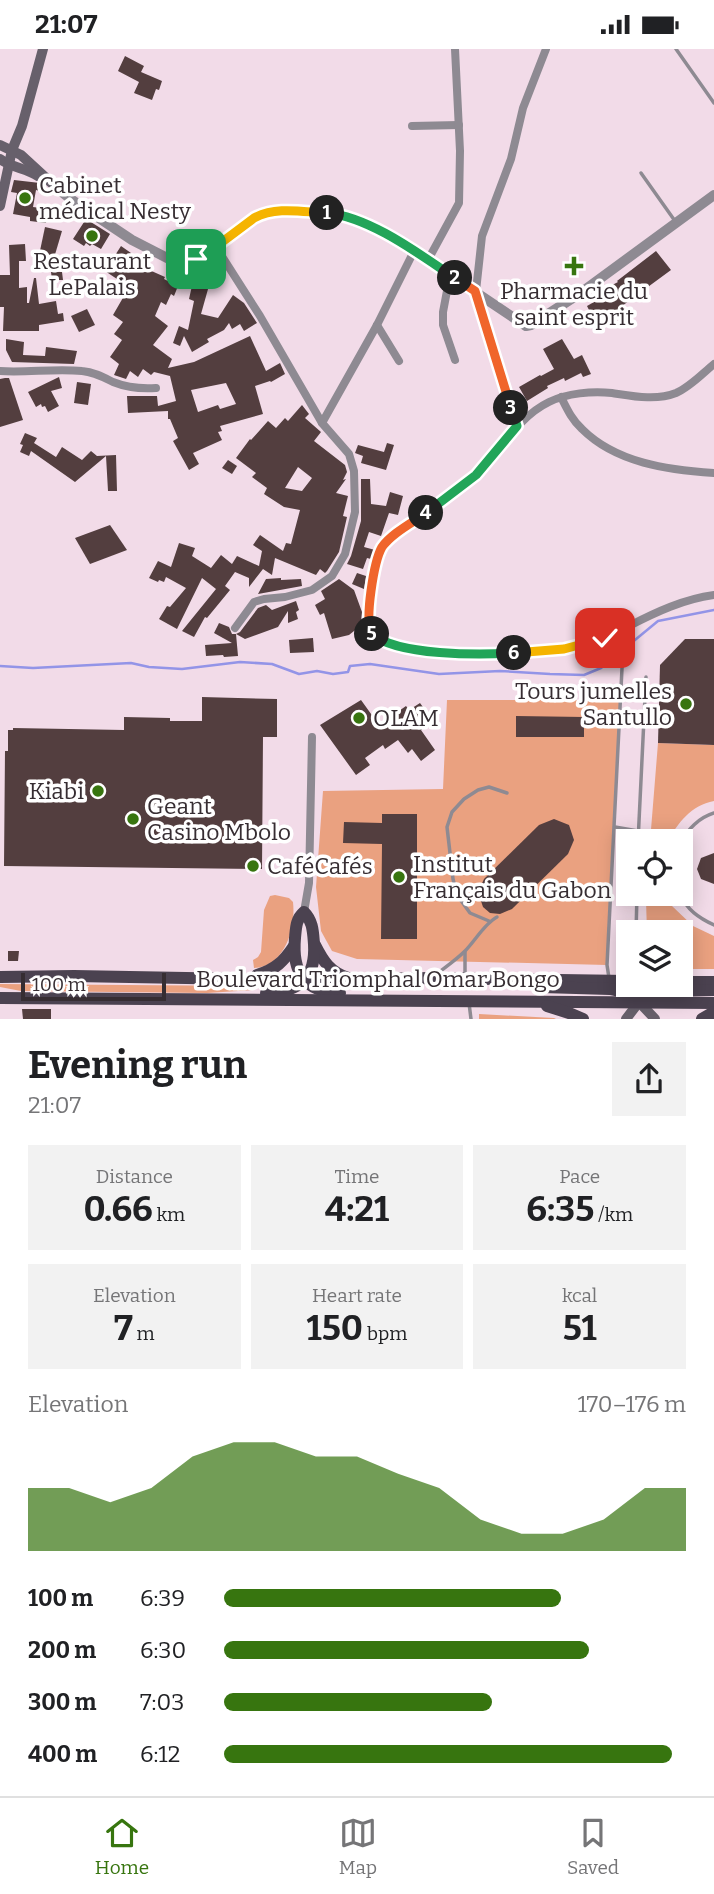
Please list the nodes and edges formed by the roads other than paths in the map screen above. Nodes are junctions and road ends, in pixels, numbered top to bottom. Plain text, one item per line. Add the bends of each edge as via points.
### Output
1 (44, 49) edge
2 (455, 49) edge
3 (546, 49) edge
4 (676, 49) edge
5 (714, 103) edge
6 (458, 125) junction
7 (22, 126) junction
8 (412, 126) dead end
9 (0, 143) edge
10 (9, 159) edge
11 (641, 173) dead end
12 (58, 189) junction
13 (714, 195) edge
14 (0, 206) edge
15 (677, 223) junction
16 (216, 247) junction
17 (414, 251) junction
18 (428, 260) junction
19 (450, 275) junction
20 (475, 291) junction
21 (377, 325) junction
22 (455, 360) dead end
23 (399, 362) dead end
24 (714, 364) edge
25 (0, 371) edge
26 (156, 388) dead end
27 (561, 397) junction
28 (322, 423) junction
29 (517, 426) junction
30 (714, 473) edge
31 (714, 595) edge
32 (235, 628) dead end
33 (625, 628) junction
34 (646, 677) dead end
35 (312, 737) dead end
36 (507, 793) dead end
37 (714, 813) edge
38 (615, 827) junction
39 (626, 829) edge
40 (638, 829) edge
41 (689, 829) edge
42 (687, 906) edge
43 (304, 912) junction
44 (497, 918) dead end
45 (489, 921) junction
46 (714, 925) edge
47 (314, 941) junction
48 (295, 946) junction
49 (465, 951) junction
50 (0, 977) edge
51 (243, 978) junction
52 (431, 978) junction
53 (465, 978) junction
54 (489, 979) junction
55 (305, 980) junction
56 (355, 980) junction
57 (609, 980) junction
58 (616, 980) edge
59 (693, 982) edge
60 (714, 982) edge
61 (714, 990) edge
62 (0, 992) edge
63 (0, 998) edge
64 (25, 998) junction
65 (193, 998) junction
66 (413, 1001) junction
67 (469, 1001) junction
68 (516, 1002) junction
69 (639, 1002) junction
70 (714, 1003) edge
71 (714, 1012) edge
72 (471, 1019) edge
73 (583, 1019) edge
74 (626, 1019) edge
75 (655, 1019) edge
76 (702, 1019) edge

1 - 7 main road
2 - 6 street
3 - 20 street via 482,236
4 - 5 lane
6 - 8 street
6 - 18 street via 459,203
7 - 9 main road
7 - 10 main road
9 - 10 main road
10 - 12 main road
10 - 12 main road
10 - 14 main road
11 - 15 lane
12 - 16 street via 132,240 171,260 196,259
13 - 15 street
15 - 20 street via 531,325 520,323
16 - 17 street via 254,218 287,210 346,215
16 - 28 street
17 - 18 street
17 - 21 street
18 - 19 street
19 - 20 street
19 - 22 street via 443,325
20 - 29 street
21 - 23 street
21 - 28 street
24 - 27 street via 675,393 663,396 582,393
25 - 26 street via 82,371 127,387
27 - 29 street
27 - 30 street via 581,429 598,443 649,465
28 - 32 street via 349,454 354,471 355,512 345,554 332,576 320,585 254,602
29 - 33 street via 476,475 381,549 368,627 383,642 416,649 499,654 564,649 597,642
31 - 33 street via 672,605
33 - 38 lane
34 - 40 lane
35 - 43 street via 309,883
36 - 45 lane via 489,787 478,790 452,812 447,827 457,895 470,913
37 - 41 lane
38 - 39 lane
38 - 57 lane
42 - 46 lane
43 - 47 main road
43 - 48 main road via 297,923
44 - 45 lane
45 - 49 lane
47 - 55 main road via 312,968
47 - 56 main road via 331,970
48 - 51 main road via 272,970
48 - 55 main road via 297,969
49 - 52 lane
49 - 53 lane
50 - 51 main road, Boulevard Triomphal Omar Bongo
51 - 55 main road, Boulevard Triomphal Omar Bongo
52 - 53 main road, Boulevard Triomphal Omar Bongo
52 - 56 main road, Boulevard Triomphal Omar Bongo
53 - 54 main road, Boulevard Triomphal Omar Bongo
54 - 57 main road, Boulevard Triomphal Omar Bongo
54 - 69 main road via 524,986 616,989
55 - 56 main road, Boulevard Triomphal Omar Bongo
55 - 65 main road via 288,991
55 - 66 main road via 323,991 377,993
57 - 58 main road, Boulevard Triomphal Omar Bongo
59 - 60 main road
61 - 69 main road via 656,992
62 - 64 main road
63 - 64 main road, Boulevard Triomphal Omar Bongo
64 - 65 main road, Boulevard Triomphal Omar Bongo
65 - 66 main road, Boulevard Triomphal Omar Bongo
66 - 67 main road, Boulevard Triomphal Omar Bongo
67 - 68 main road, Boulevard Triomphal Omar Bongo
67 - 72 lane
68 - 69 main road, Boulevard Triomphal Omar Bongo
68 - 73 main road via 558,1009
69 - 70 main road, Boulevard Triomphal Omar Bongo
69 - 74 main road
69 - 75 main road
71 - 76 main road

